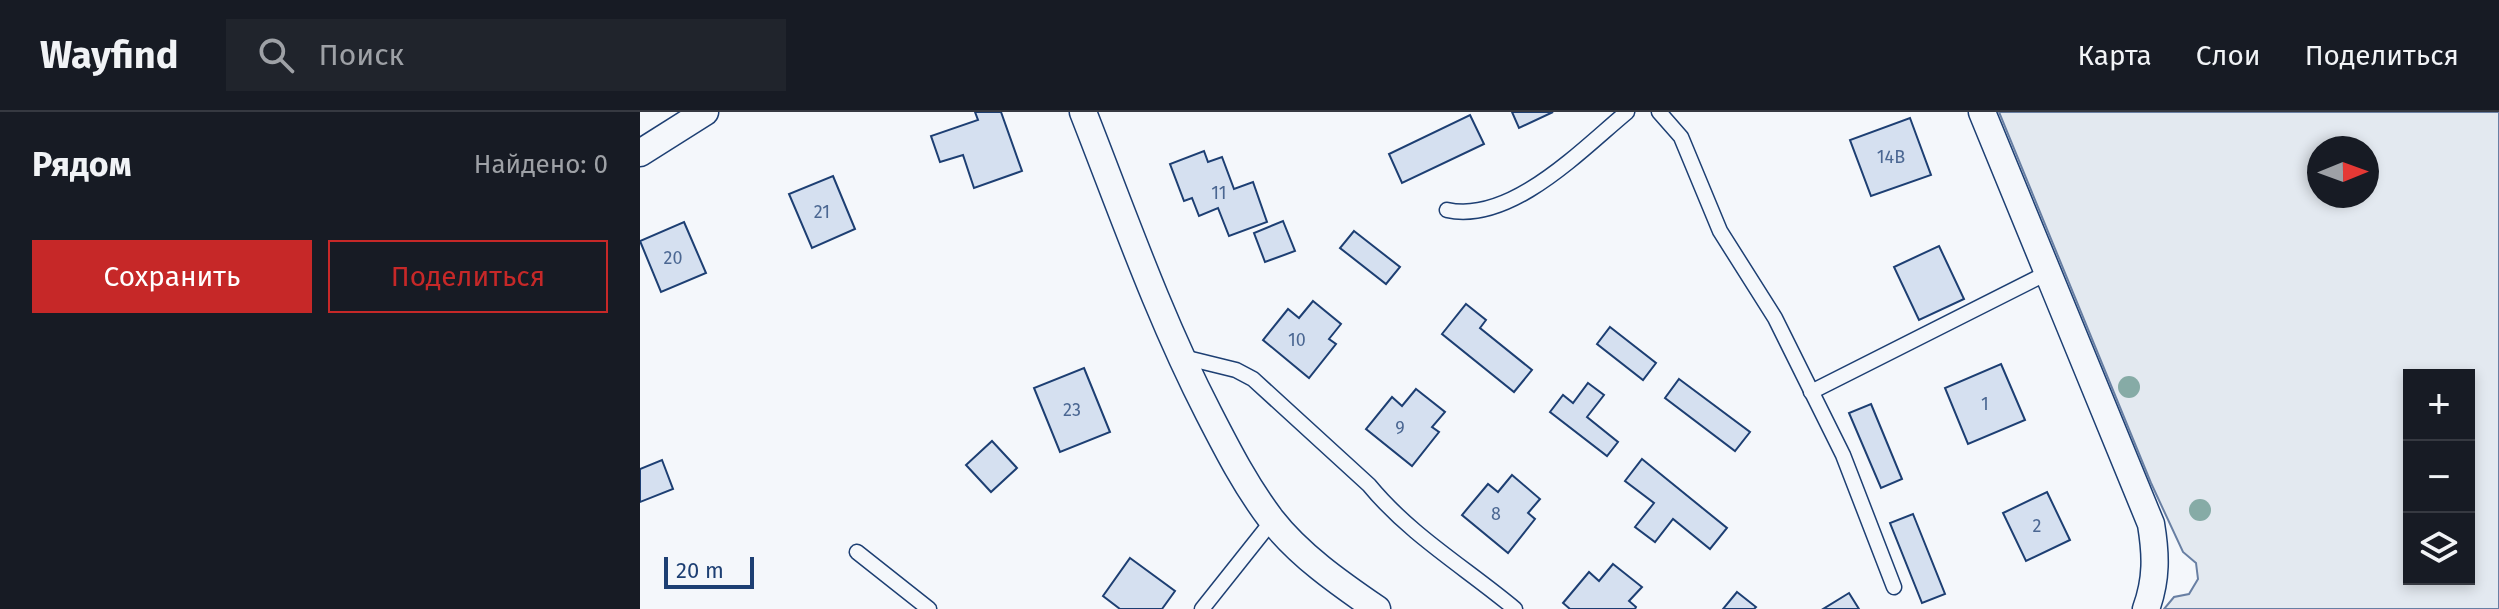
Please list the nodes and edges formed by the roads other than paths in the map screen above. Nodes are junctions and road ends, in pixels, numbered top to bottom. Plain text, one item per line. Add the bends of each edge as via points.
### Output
1 (705, 112) edge
2 (1083, 112) edge
3 (1627, 112) edge
4 (1659, 112) edge
5 (1982, 112) edge
6 (640, 153) edge
7 (1447, 210) dead end
8 (2049, 272) junction
9 (1179, 356) junction
10 (1811, 392) junction
11 (1272, 521) junction
12 (857, 552) dead end
13 (1894, 587) dead end
14 (929, 609) edge
15 (1202, 609) edge
16 (1377, 609) edge
17 (1515, 609) edge
18 (2146, 609) edge

1 - 6 street
2 - 9 street
3 - 7 lane via 1545,180 1494,207 1464,214
4 - 10 lane via 1681,137 1720,231 1775,318
5 - 8 street
8 - 10 lane
8 - 18 street via 2151,524 2156,555 2154,588
9 - 11 street via 1241,476
9 - 17 lane via 1253,379 1385,505
10 - 13 lane via 1843,455
11 - 15 lane
11 - 16 street via 1335,580
12 - 14 lane

